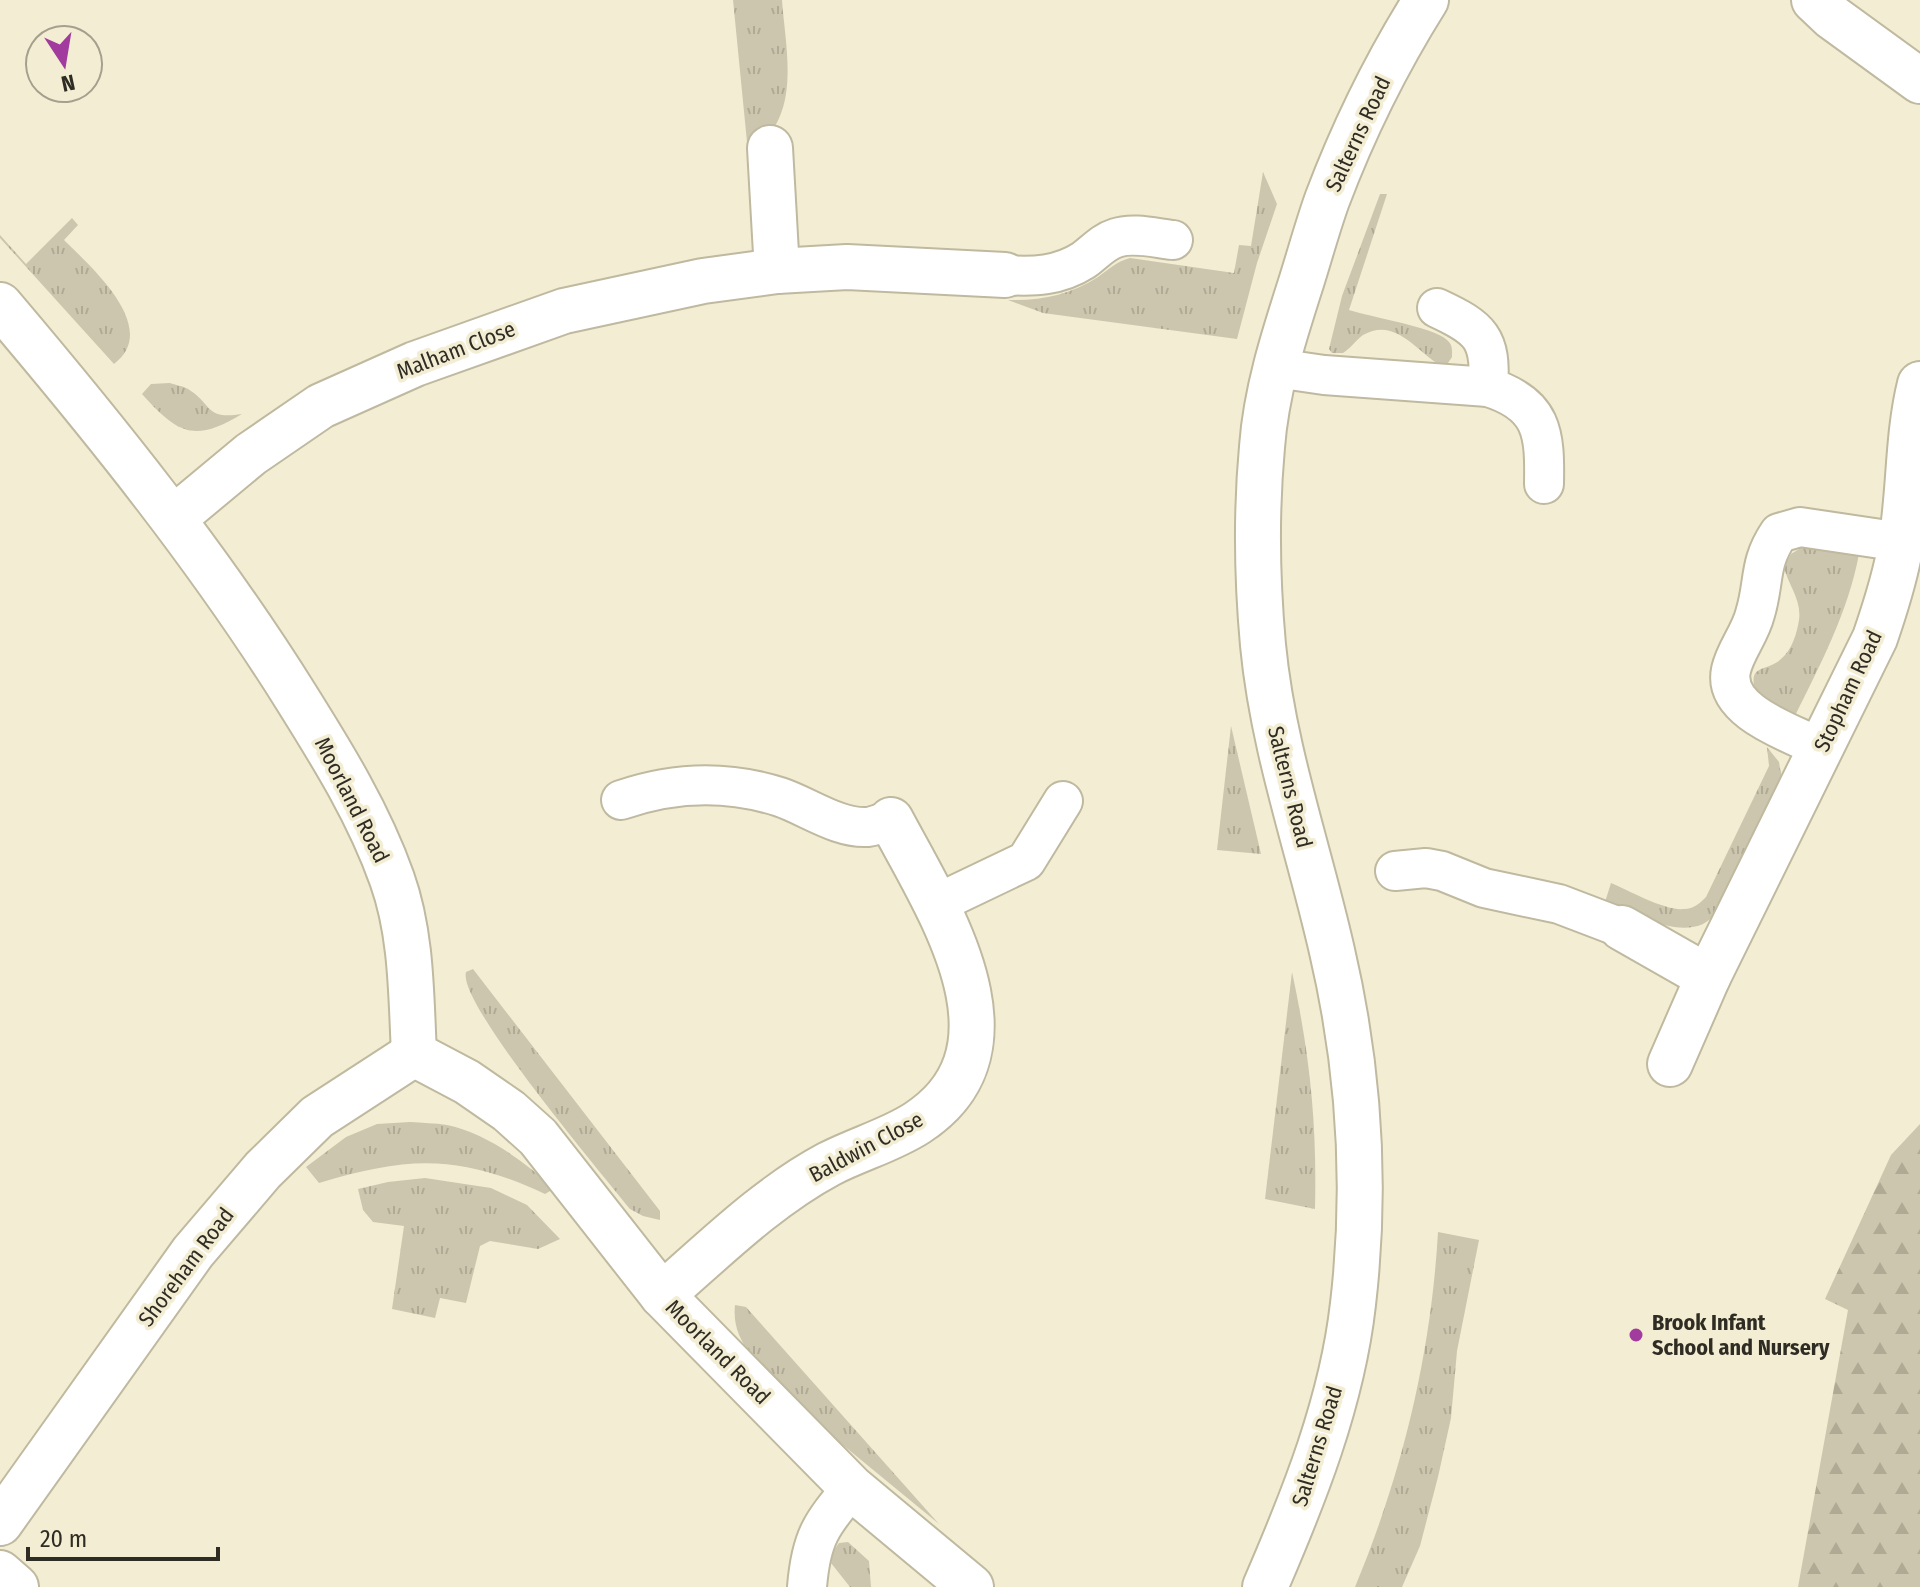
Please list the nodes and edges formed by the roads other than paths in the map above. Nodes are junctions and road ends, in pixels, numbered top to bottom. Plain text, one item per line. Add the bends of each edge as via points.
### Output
1 (1426, 0) edge
2 (1814, 0) edge
3 (1920, 80) edge
4 (770, 148) dead end
5 (1173, 240) dead end
6 (777, 271) junction
7 (1005, 275) joint
8 (0, 305) edge
9 (1437, 308) dead end
10 (1276, 368) junction
11 (1920, 384) edge
12 (1488, 387) junction
13 (1544, 484) dead end
14 (1914, 485) edge
15 (174, 518) junction
16 (1901, 542) junction
17 (1821, 748) junction
18 (621, 800) dead end
19 (1063, 801) dead end
20 (891, 820) joint
21 (1395, 871) dead end
22 (936, 904) junction
23 (1622, 928) joint
24 (1708, 977) junction
25 (414, 1054) junction
26 (1670, 1064) dead end
27 (662, 1295) junction
28 (852, 1488) junction
29 (0, 1523) edge
30 (0, 1573) edge
31 (16, 1587) edge
32 (807, 1587) edge
33 (971, 1587) edge
34 (1265, 1587) edge

1 - 10 street, Salterns Road via 1328,199
2 - 3 street
4 - 6 street
5 - 7 lane via 1118,237 1046,276
6 - 7 street, Malham Close via 847,267
6 - 15 street, Malham Close via 564,311 415,364 321,406 251,454
8 - 15 street, Moorland Road
9 - 12 lane via 1462,320 1489,350
10 - 12 lane
10 - 34 street, Salterns Road via 1262,443 1257,532 1263,645 1276,739 1346,1019 1361,1160 1353,1306 1340,1370 1297,1514
11 - 14 street, Stopham Road
12 - 13 lane via 1512,394 1540,425
14 - 16 street, Stopham Road
15 - 25 street, Moorland Road via 342,770 373,833 403,922
16 - 17 street, Stopham Road via 1875,638
16 - 17 lane via 1800,527 1779,533 1766,554 1757,609 1733,664 1730,685 1751,713
17 - 24 street, Stopham Road
18 - 20 lane via 662,788 710,784 778,797 843,824 868,827
19 - 22 lane via 1026,861
20 - 22 street, Baldwin Close
21 - 23 lane via 1442,871
22 - 27 street, Baldwin Close via 967,980 973,1014 963,1074 948,1097 917,1123 828,1165 777,1198
23 - 24 street
24 - 26 street, Stopham Road
25 - 27 street, Moorland Road via 467,1082 538,1137
25 - 29 street, Shoreham Road via 317,1117 263,1170 193,1252
27 - 28 street, Moorland Road
28 - 32 lane via 823,1521
28 - 33 street, Moorland Road
30 - 31 street

